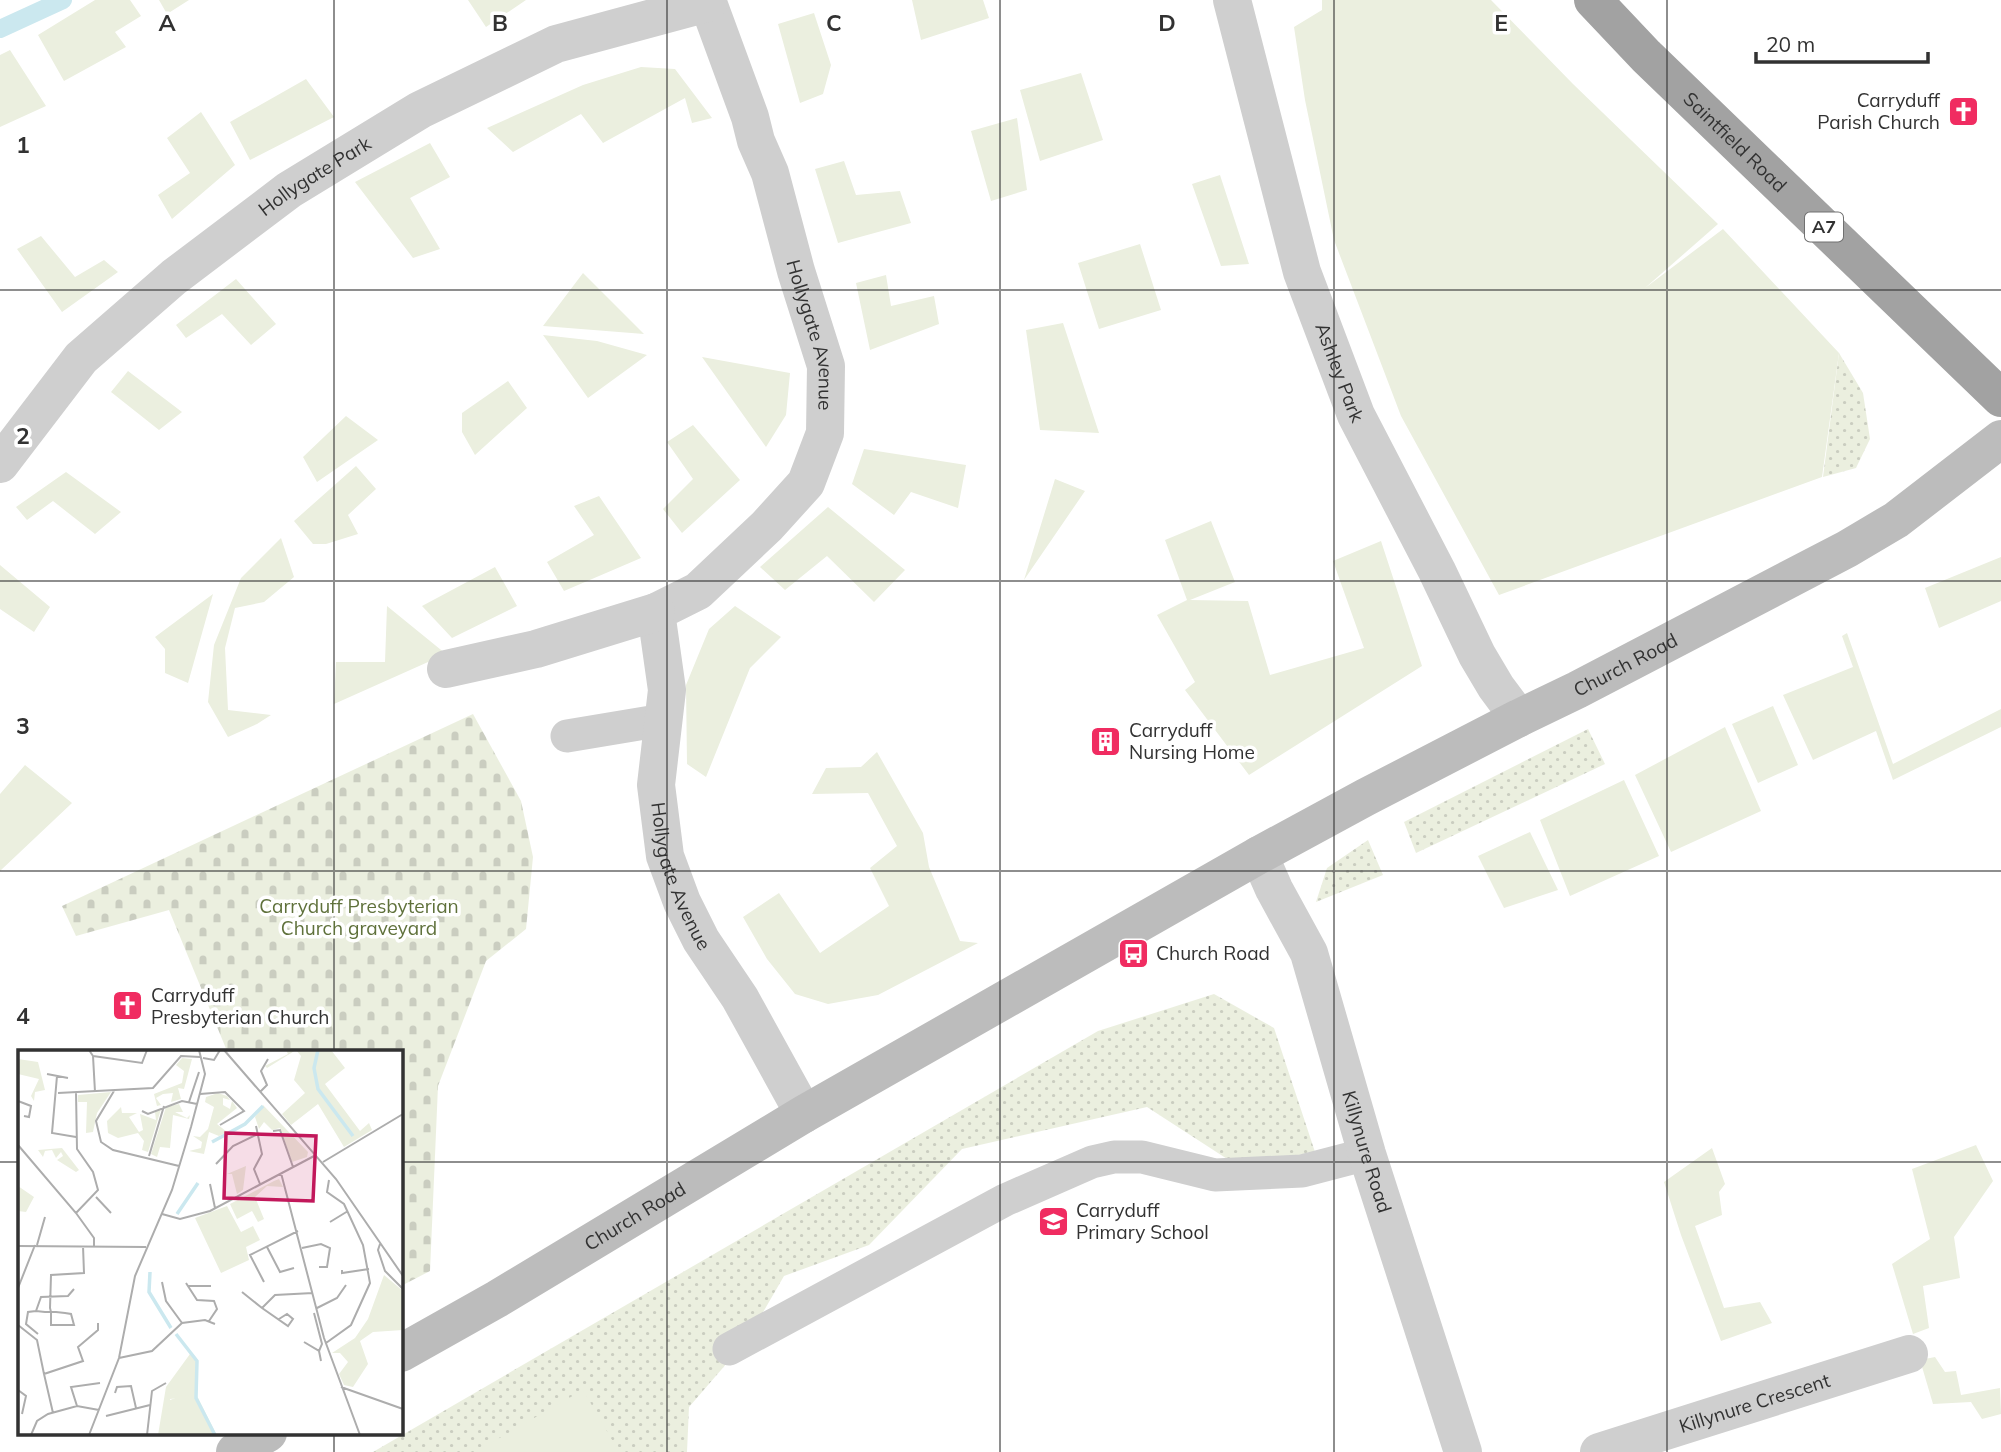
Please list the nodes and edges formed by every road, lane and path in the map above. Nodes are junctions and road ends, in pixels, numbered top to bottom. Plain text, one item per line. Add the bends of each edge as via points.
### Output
1 (1232, 0) edge
2 (1593, 0) edge
3 (707, 1) edge
4 (2001, 398) edge
5 (2001, 439) edge
6 (0, 464) edge
7 (656, 612) junction
8 (446, 669) dead end
9 (1519, 718) junction
10 (663, 720) junction
11 (567, 736) dead end
12 (1259, 855) junction
13 (804, 1114) junction
14 (1367, 1154) junction
15 (729, 1349) dead end
16 (402, 1352) edge
17 (1909, 1354) dead end
18 (266, 1434) edge
19 (235, 1452) edge
20 (1463, 1452) edge
21 (1600, 1452) edge

1 - 9 street, Ashley Park via 1303,272 1356,415 1478,655
2 - 4 highway, Saintfield Road / A7
3 - 6 street, Hollygate Park via 556,44 420,110 289,190 174,277 81,358
3 - 7 street, Hollygate Avenue via 771,173 826,366 825,433 806,483 767,526 698,590
5 - 9 main road, Church Road via 1896,520 1847,550
7 - 8 street, Hollygate Avenue via 536,649
7 - 10 street, Hollygate Avenue via 667,690
9 - 12 main road, Church Road
10 - 11 lane
10 - 13 street, Hollygate Avenue via 656,785 665,856 677,891
12 - 13 main road, Church Road
12 - 14 street, Killynure Road via 1309,953
13 - 16 main road, Church Road
14 - 15 lane via 1302,1171 1215,1175 1142,1157 1092,1162 1005,1200
14 - 20 street, Killynure Road
17 - 21 street, Killynure Crescent
18 - 19 main road

